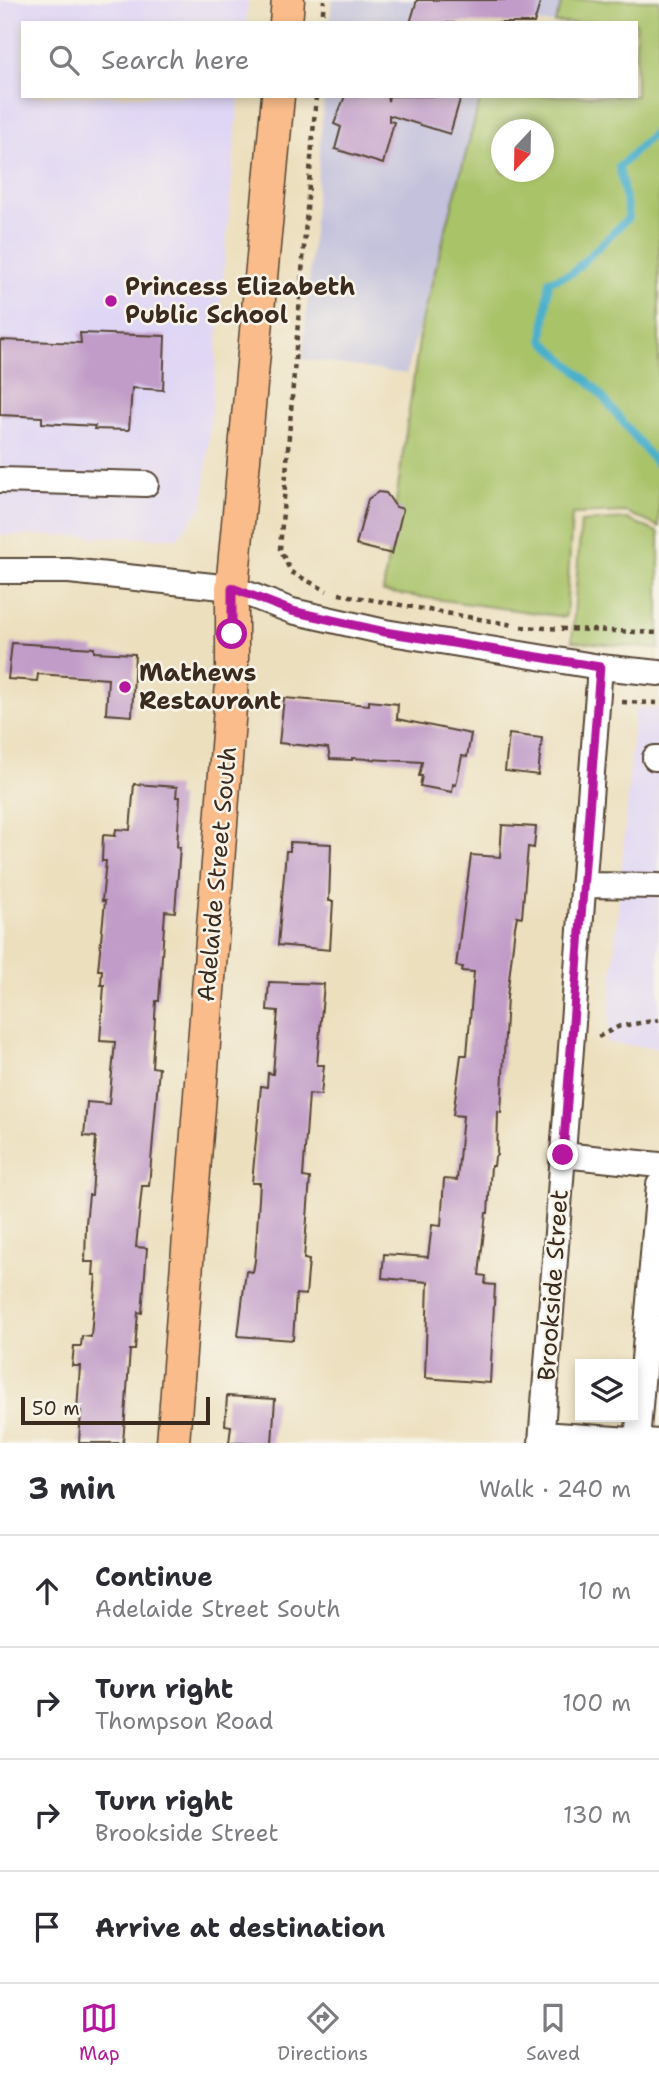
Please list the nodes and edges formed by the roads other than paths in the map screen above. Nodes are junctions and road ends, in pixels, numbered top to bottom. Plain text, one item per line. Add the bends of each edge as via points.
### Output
1 (288, 0) edge
2 (286, 21) edge
3 (278, 98) edge
4 (0, 480) edge
5 (146, 484) dead end
6 (0, 571) edge
7 (232, 588) junction
8 (600, 667) junction
9 (659, 673) edge
10 (583, 886) junction
11 (659, 886) edge
12 (563, 1155) junction
13 (659, 1165) edge
14 (659, 1185) edge
15 (541, 1439) edge
16 (648, 1442) edge
17 (173, 1443) edge

1 - 2 main road
3 - 7 main road, Adelaide Street South
4 - 5 street
6 - 7 street via 69,571
7 - 8 street via 292,611 385,632
7 - 17 main road, Adelaide Street South via 232,682
8 - 9 street
8 - 10 street, Brookside Street
10 - 11 street
10 - 12 street, Brookside Street
12 - 13 street
12 - 15 street, Brookside Street
14 - 16 street
15 - 16 street

